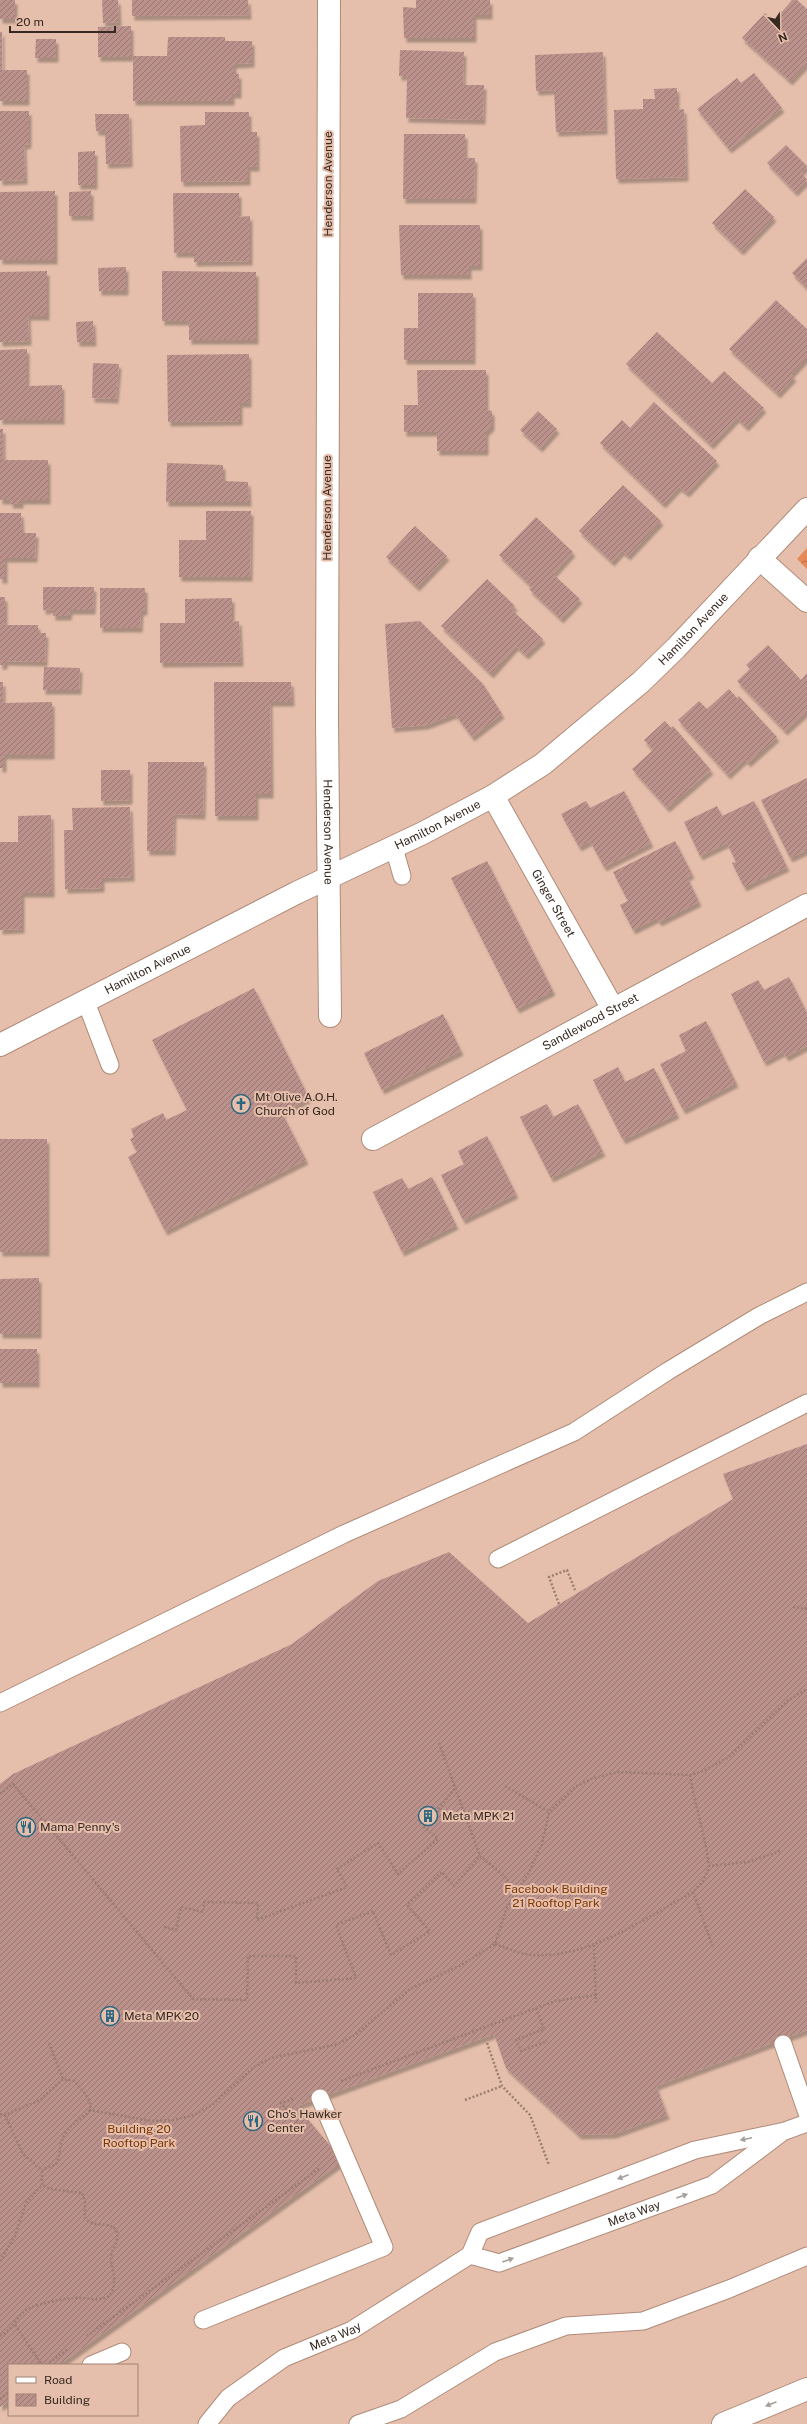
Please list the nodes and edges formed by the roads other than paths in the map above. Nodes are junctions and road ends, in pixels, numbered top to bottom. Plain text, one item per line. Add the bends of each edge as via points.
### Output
1 (329, 0) edge
2 (807, 509) edge
3 (759, 558) junction
4 (807, 601) edge
5 (494, 796) junction
6 (394, 848) junction
7 (402, 876) dead end
8 (329, 877) junction
9 (807, 905) edge
10 (86, 1002) junction
11 (613, 1009) junction
12 (330, 1016) dead end
13 (0, 1045) edge
14 (110, 1065) dead end
15 (373, 1139) dead end
16 (807, 1292) edge
17 (807, 1403) edge
18 (498, 1559) dead end
19 (0, 1703) edge
20 (783, 2044) dead end
21 (320, 2098) dead end
22 (807, 2113) edge
23 (807, 2123) edge
24 (785, 2130) junction
25 (470, 2255) junction
26 (807, 2256) edge
27 (203, 2320) dead end
28 (122, 2352) dead end
29 (93, 2364) edge
30 (807, 2389) edge
31 (207, 2424) edge
32 (358, 2424) edge
33 (723, 2424) edge

1 - 8 main road, Henderson Avenue
2 - 3 main road, Hamilton Avenue
3 - 4 main road
3 - 5 main road, Hamilton Avenue via 641,682 543,764
5 - 6 main road, Hamilton Avenue
5 - 11 main road, Ginger Street
6 - 7 lane
6 - 8 main road, Hamilton Avenue
8 - 10 main road, Hamilton Avenue
8 - 12 main road, Henderson Avenue
9 - 11 main road, Sandlewood Street
10 - 13 main road, Hamilton Avenue
10 - 14 lane
11 - 15 main road, Sandlewood Street via 537,1053
16 - 19 lane via 758,1316 574,1432 344,1534
17 - 18 lane
20 - 22 lane
21 - 27 lane via 384,2247
23 - 24 lane, Meta Way
24 -> 25 lane, Meta Way via 695,2150 480,2232
25 -> 24 lane, Meta Way via 499,2263 712,2185
25 - 31 lane, Meta Way via 352,2330 284,2358 228,2398
26 - 32 lane via 729,2289 642,2321 566,2326 495,2352 401,2409
28 - 29 lane
30 -> 33 main road

